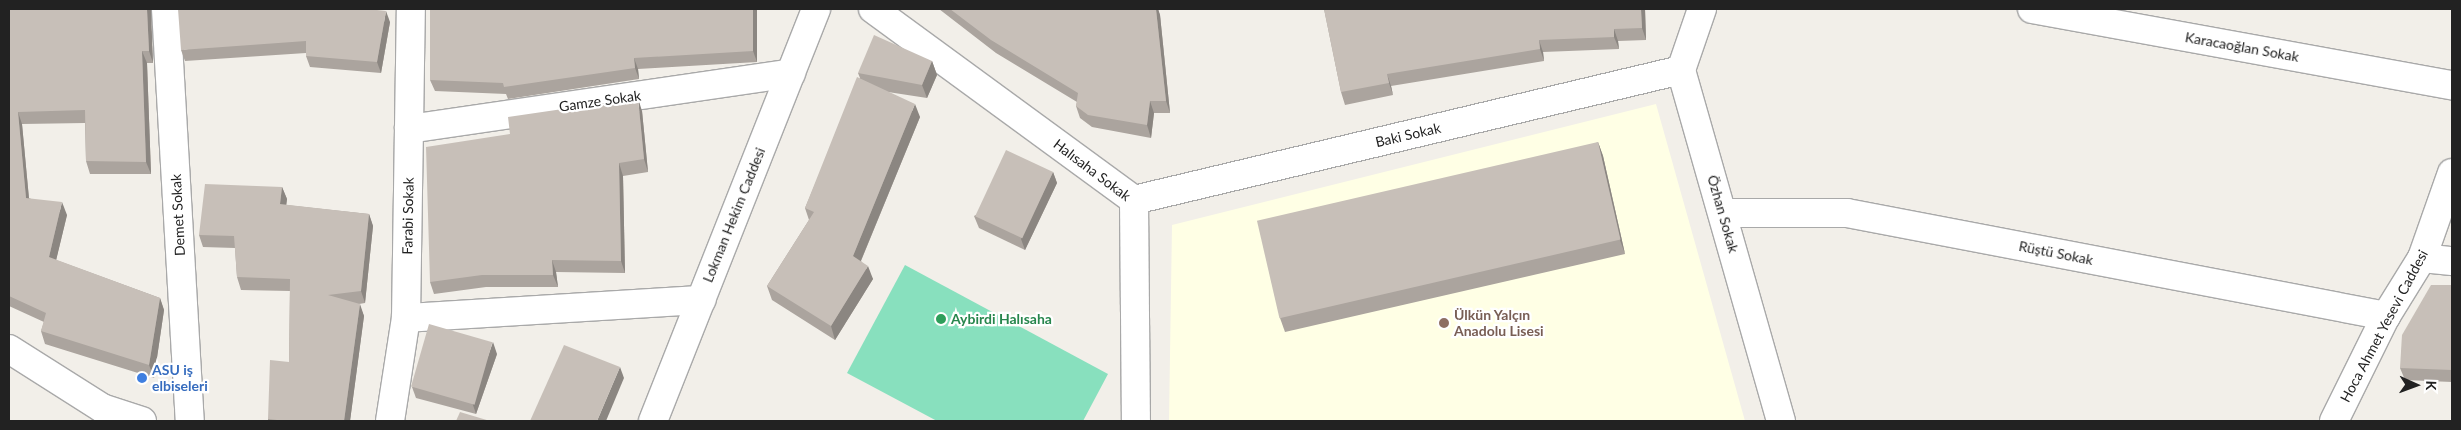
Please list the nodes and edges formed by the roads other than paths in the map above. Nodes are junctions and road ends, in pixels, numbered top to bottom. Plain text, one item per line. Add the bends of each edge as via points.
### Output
1 (166, 9) edge
2 (411, 9) edge
3 (816, 9) edge
4 (873, 9) edge
5 (1702, 9) edge
6 (2032, 9) edge
7 (1681, 70) junction
8 (790, 73) junction
9 (2452, 85) edge
10 (409, 129) junction
11 (2452, 173) edge
12 (1134, 200) junction
13 (1723, 213) junction
14 (2422, 258) junction
15 (2452, 261) edge
16 (701, 300) junction
17 (2386, 316) junction
18 (406, 318) junction
19 (9, 349) edge
20 (102, 415) edge
21 (142, 421) edge
22 (190, 421) edge
23 (390, 421) edge
24 (653, 421) edge
25 (1136, 421) edge
26 (1781, 421) edge
27 (2334, 421) edge

1 - 22 street, Demet Sokak
2 - 10 street, Farabi Sokak
3 - 8 street, Lokman Hekim Caddesi
4 - 12 street, Halısaha Sokak
5 - 7 street
6 - 9 street, Karacaoğlan Sokak
7 - 12 street, Baki Sokak
7 - 13 street, Özhan Sokak
8 - 10 street, Gamze Sokak
8 - 16 street, Lokman Hekim Caddesi
10 - 18 street, Farabi Sokak
11 - 14 street, Hoca Ahmet Yesevi Caddesi
12 - 25 street, Halısaha Sokak
13 - 17 street, Rüştü Sokak via 1847,213
13 - 26 street, Özhan Sokak
14 - 15 street
14 - 17 street, Hoca Ahmet Yesevi Caddesi
16 - 18 street
16 - 24 street, Lokman Hekim Caddesi
17 - 27 street, Hoca Ahmet Yesevi Caddesi
18 - 23 street, Farabi Sokak
19 - 20 street
20 - 21 street

